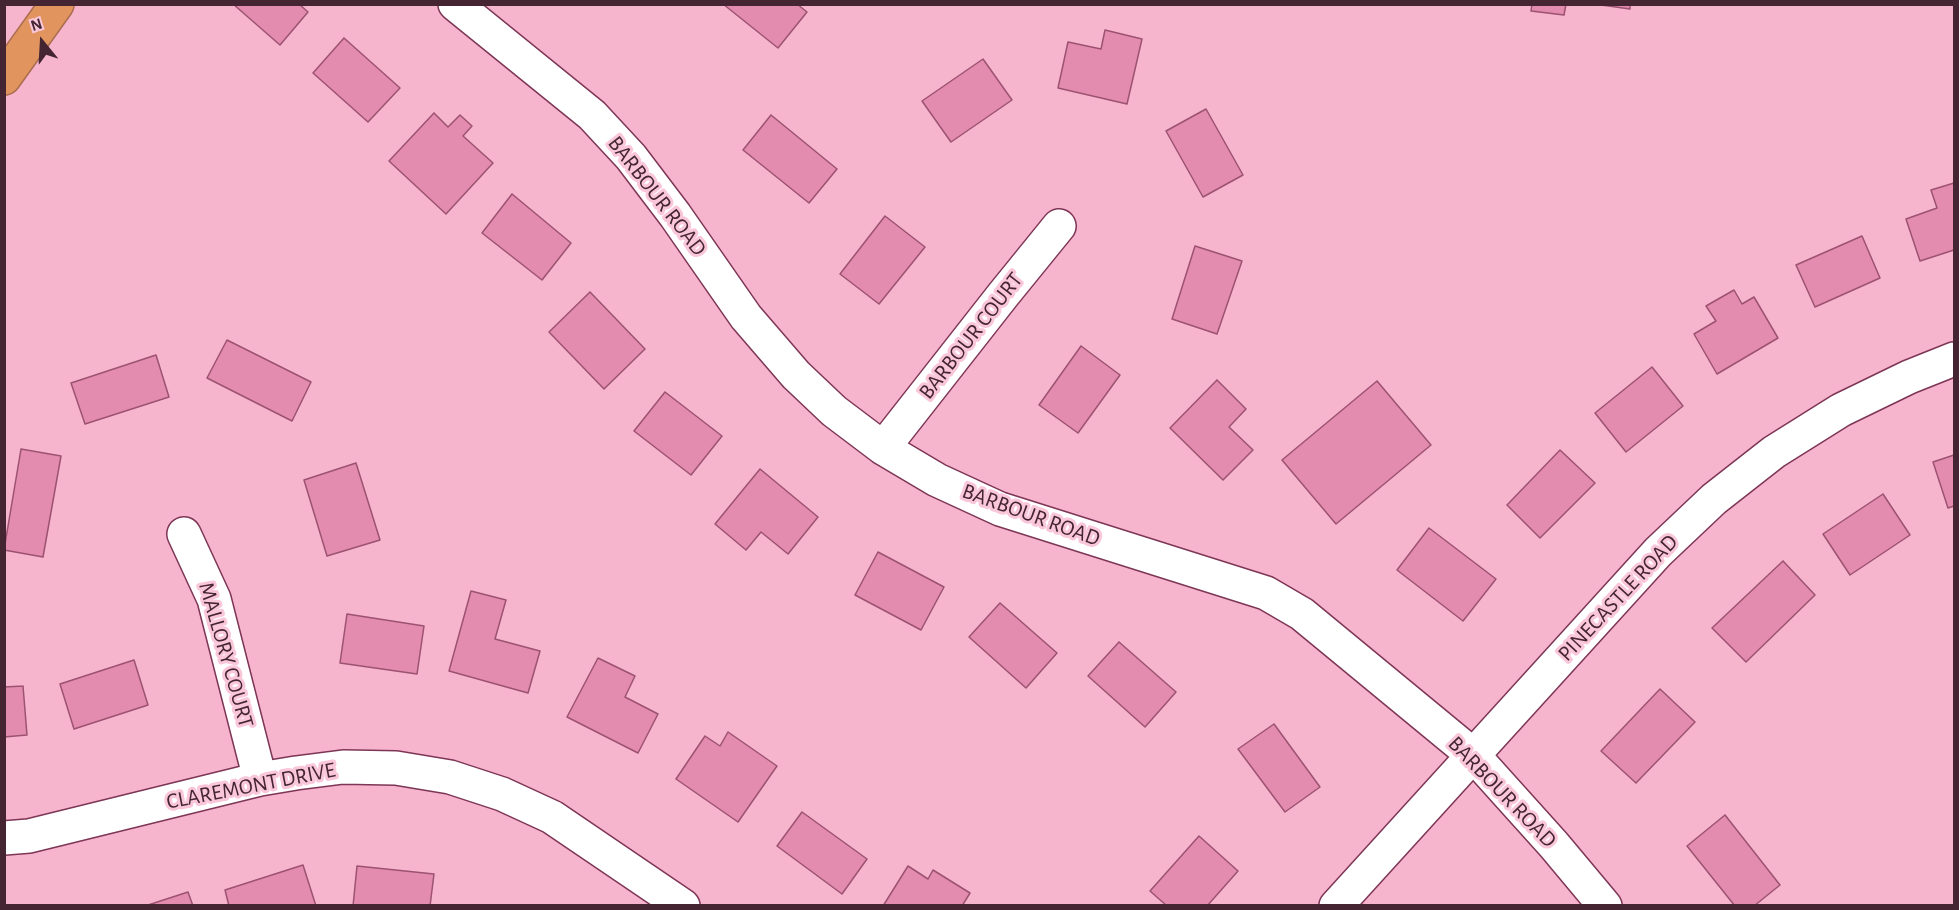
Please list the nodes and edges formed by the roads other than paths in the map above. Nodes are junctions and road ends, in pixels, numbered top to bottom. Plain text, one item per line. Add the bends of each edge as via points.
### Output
1 (57, 4) edge
2 (455, 4) edge
3 (4, 78) edge
4 (1059, 226) dead end
5 (1954, 359) edge
6 (883, 448) junction
7 (184, 534) dead end
8 (1473, 755) junction
9 (260, 779) junction
10 (4, 838) edge
11 (683, 906) edge
12 (1336, 906) edge
13 (1605, 906) edge

1 - 3 highway
2 - 6 street, BARBOUR ROAD via 592,115 631,157 746,317 796,375 834,411
4 - 6 street, BARBOUR COURT
5 - 8 street, PINECASTLE ROAD via 1841,410 1774,452 1714,499 1658,552
6 - 8 street, BARBOUR ROAD via 937,480 1000,509 1266,593 1302,614
7 - 9 street, MALLORY COURT via 214,599
8 - 12 street, PINECASTLE ROAD
8 - 13 street, BARBOUR ROAD
9 - 10 street, CLAREMONT DRIVE via 29,836
9 - 11 street, CLAREMONT DRIVE via 343,767 396,768 450,777 502,794 552,818

